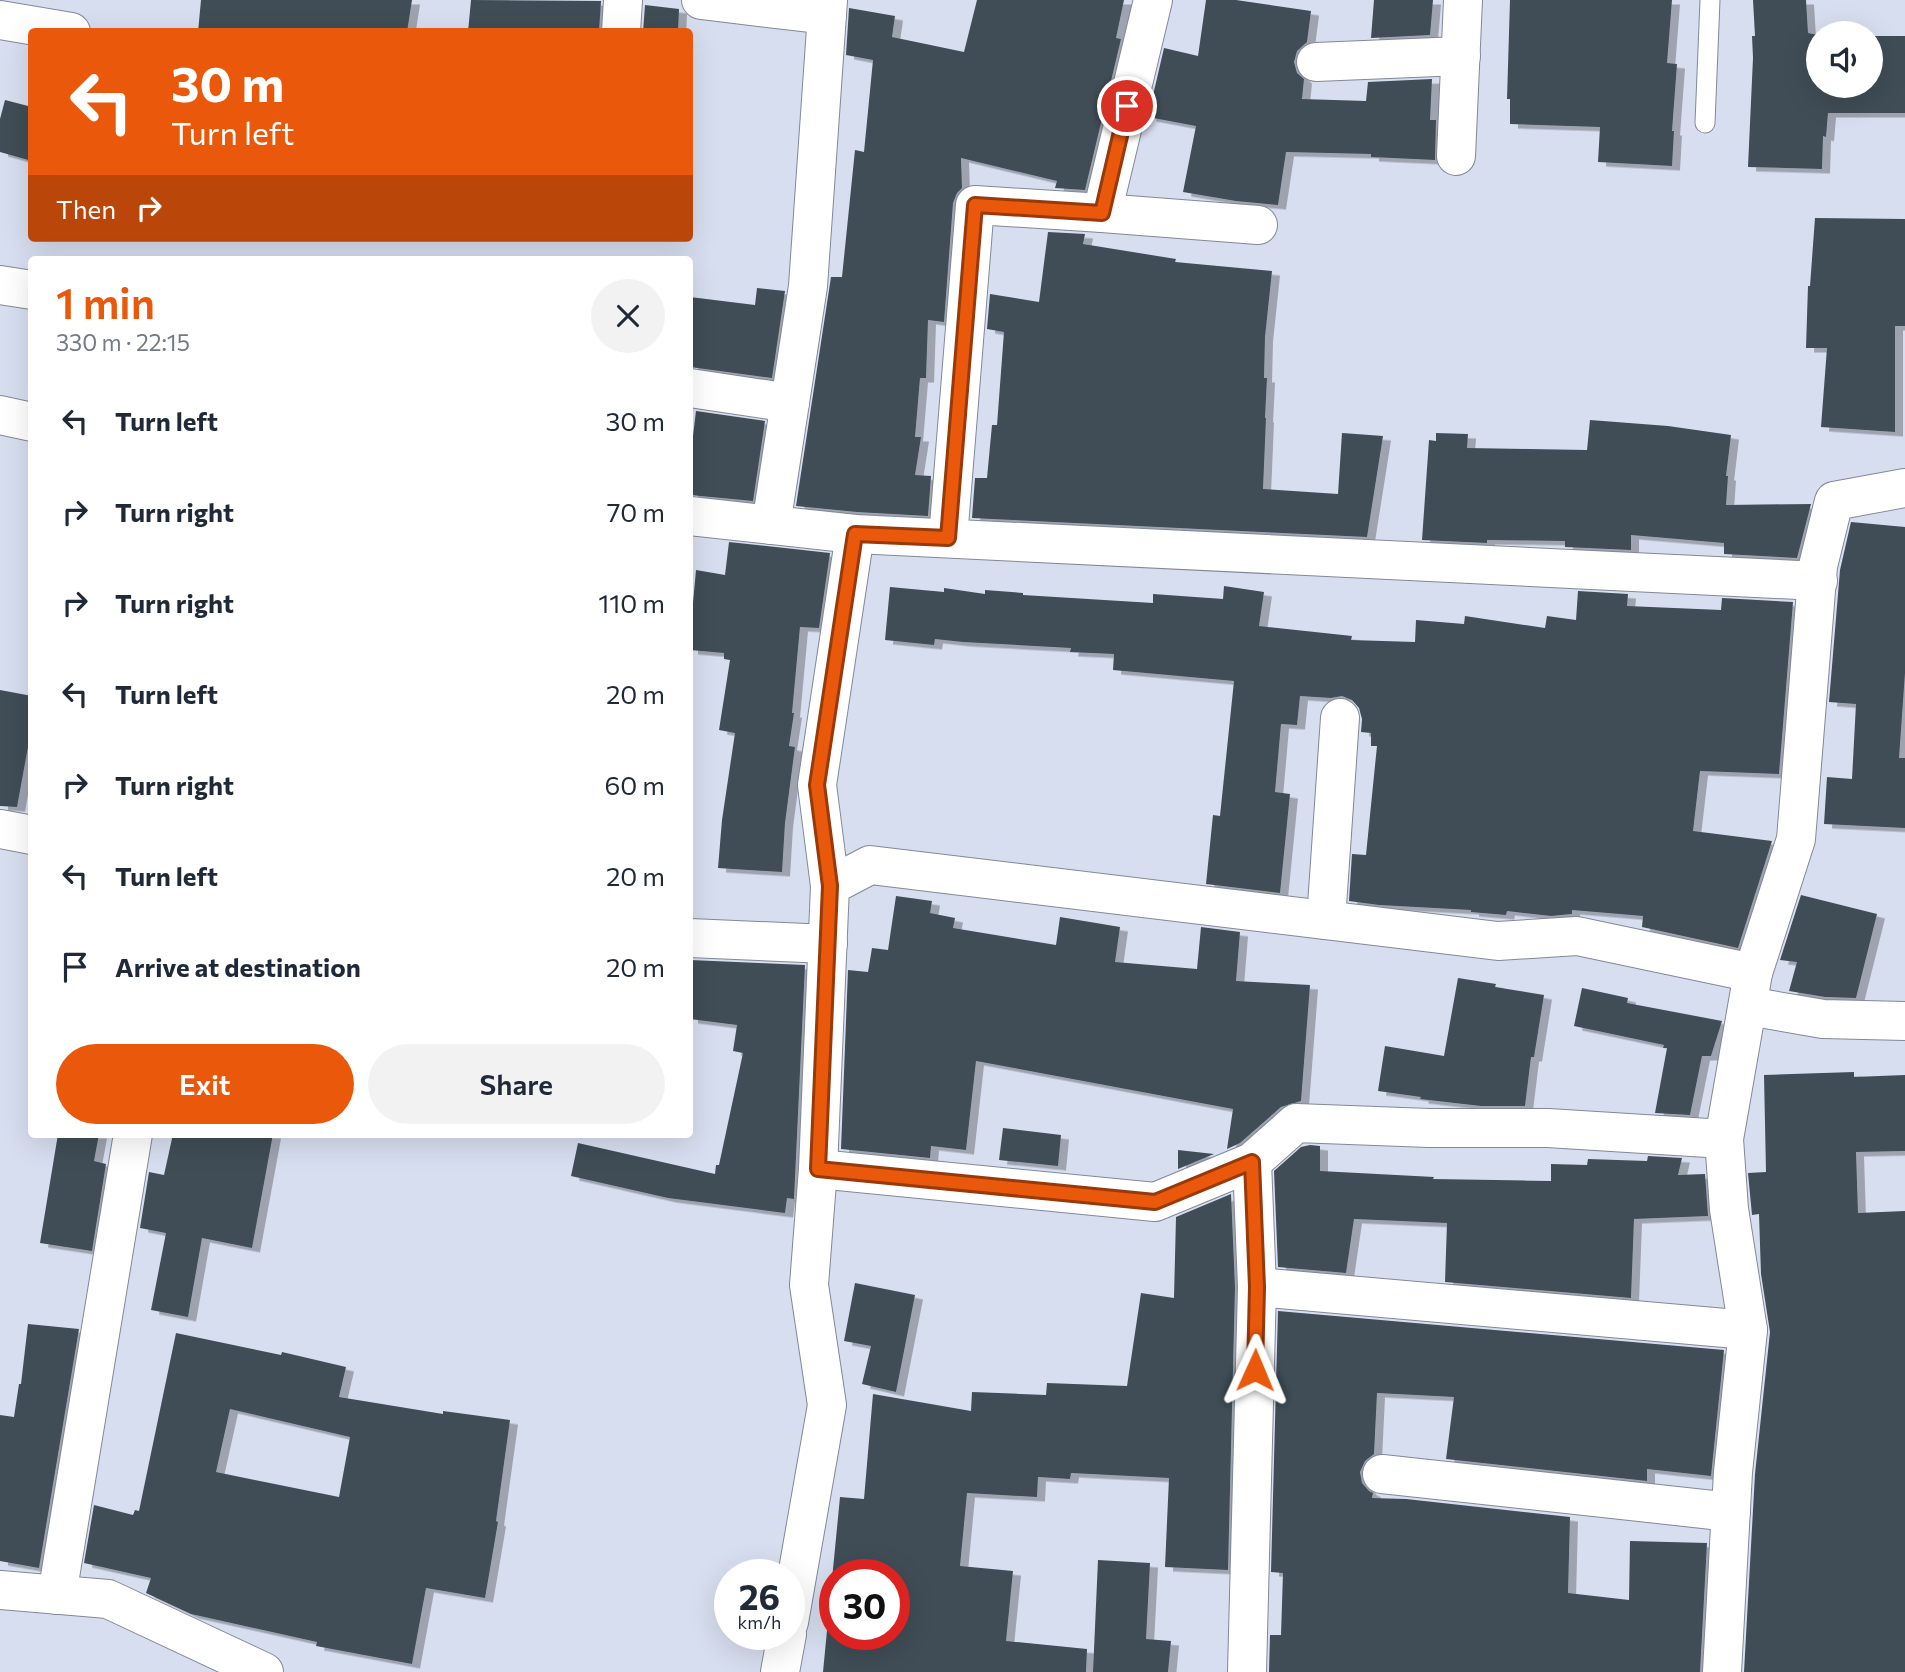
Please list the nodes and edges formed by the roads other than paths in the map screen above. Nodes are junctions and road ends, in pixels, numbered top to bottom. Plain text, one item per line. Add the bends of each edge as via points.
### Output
1 (623, 0) edge
2 (701, 0) edge
3 (1153, 0) edge
4 (1463, 0) edge
5 (1710, 0) edge
6 (827, 8) edge
7 (0, 20) edge
8 (47, 28) edge
9 (621, 28) edge
10 (1461, 56) junction
11 (1317, 62) dead end
12 (1705, 123) dead end
13 (1456, 156) dead end
14 (1102, 213) junction
15 (1258, 225) dead end
16 (0, 285) edge
17 (28, 289) edge
18 (693, 388) edge
19 (790, 403) junction
20 (0, 415) edge
21 (28, 421) edge
22 (1905, 488) edge
23 (693, 516) edge
24 (771, 524) junction
25 (855, 534) junction
26 (948, 538) junction
27 (1818, 582) junction
28 (1340, 718) dead end
29 (0, 829) edge
30 (28, 834) edge
31 (830, 886) junction
32 (1326, 920) junction
33 (693, 938) edge
34 (828, 944) junction
35 (1750, 989) junction
36 (1905, 1021) edge
37 (132, 1138) edge
38 (1724, 1139) junction
39 (1252, 1162) junction
40 (818, 1169) junction
41 (1257, 1287) junction
42 (1748, 1330) junction
43 (1382, 1474) dead end
44 (1731, 1511) junction
45 (800, 1559) edge
46 (0, 1590) edge
47 (57, 1595) junction
48 (784, 1650) edge
49 (265, 1672) edge
50 (290, 1672) edge
51 (780, 1672) edge
52 (1247, 1672) edge
53 (1722, 1672) edge

1 - 9 street
2 - 6 street
3 - 14 street
4 - 10 street
5 - 12 lane
6 - 19 street via 808,286
7 - 8 street
10 - 11 street
10 - 13 street
14 - 15 street
14 - 26 street via 975,205
16 - 17 street
18 - 19 street
19 - 24 street
20 - 21 street
22 - 27 street via 1834,501
23 - 24 street
24 - 25 street
25 - 26 street
25 - 31 street via 817,785
26 - 27 street
27 - 35 street via 1796,839
28 - 32 street
29 - 30 street
31 - 32 street via 870,865
31 - 34 street
32 - 35 street via 1499,941 1577,936
33 - 34 street
34 - 40 street
35 - 36 street via 1823,1019
35 - 38 street
37 - 47 street
38 - 39 street via 1548,1128 1296,1124
38 - 42 street
39 - 40 street via 1155,1202
39 - 41 street
40 - 45 street via 809,1285 827,1405
41 - 42 street
41 - 52 street
42 - 44 street
43 - 44 street
44 - 53 street
46 - 47 street
47 - 49 street via 108,1599
48 - 51 street
49 - 50 street via 283,1668

